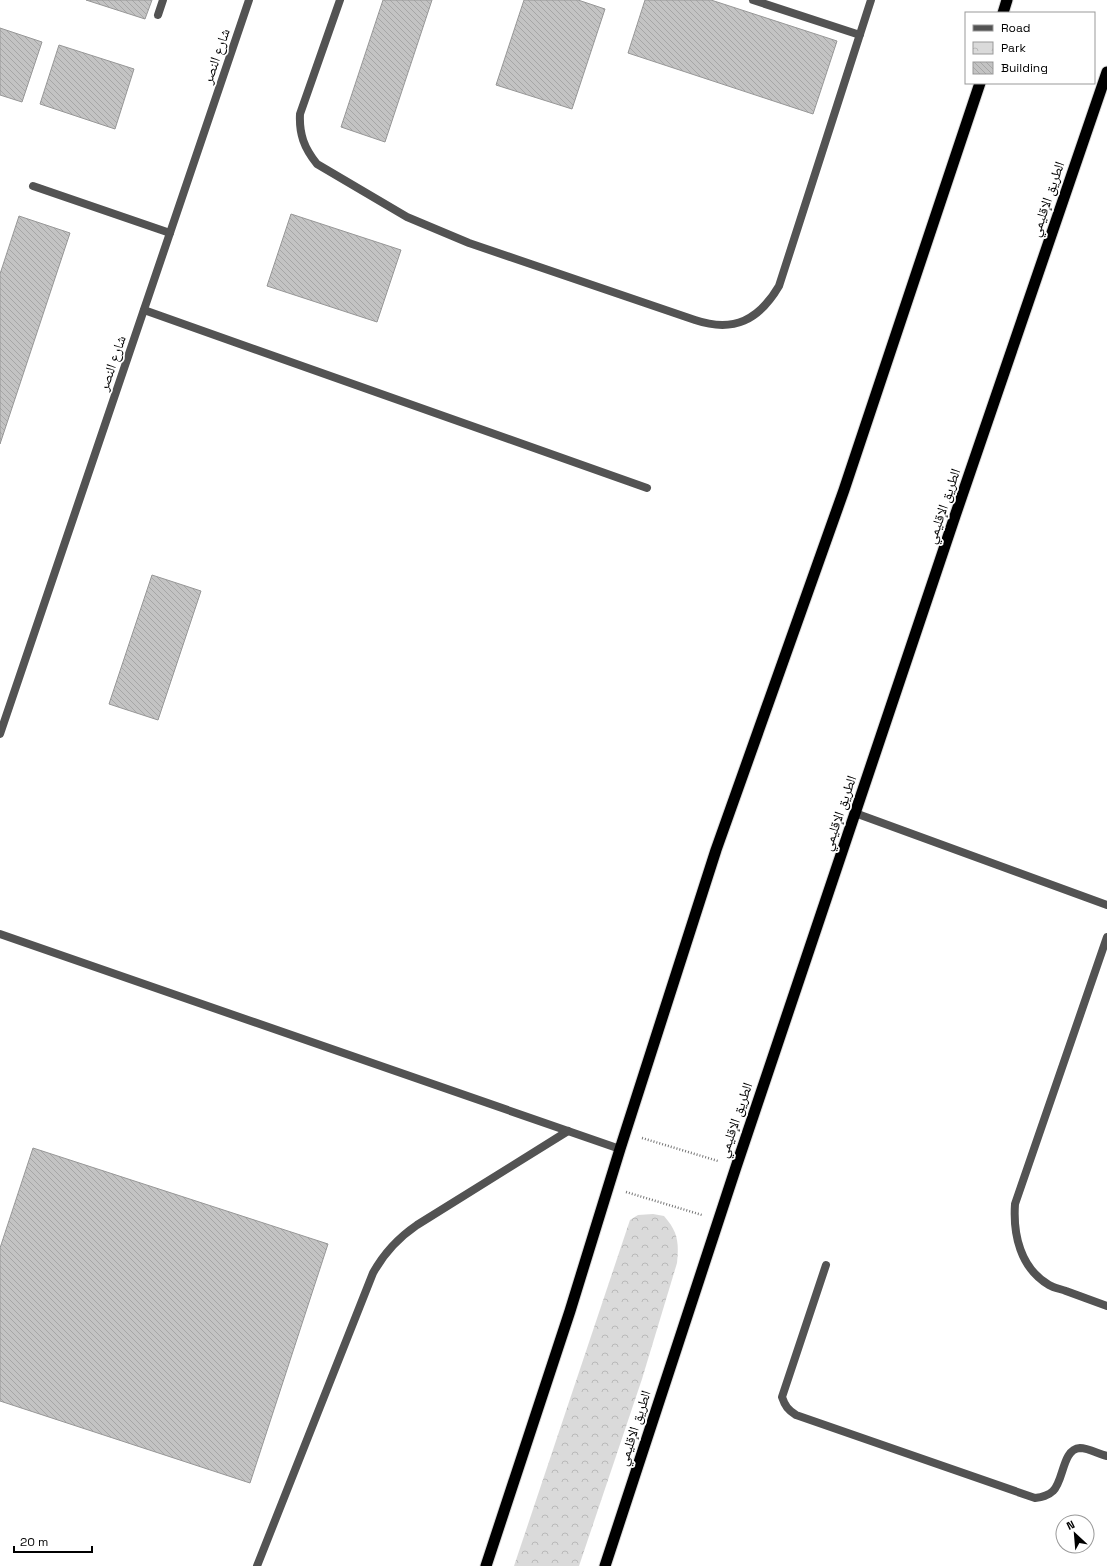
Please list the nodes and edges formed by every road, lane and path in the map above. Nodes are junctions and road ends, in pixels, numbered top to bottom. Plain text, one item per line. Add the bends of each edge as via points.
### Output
1 (164, 0) edge
2 (249, 0) edge
3 (340, 0) edge
4 (753, 0) edge
5 (871, 0) edge
6 (1007, 0) edge
7 (1003, 12) edge
8 (158, 15) dead end
9 (860, 35) junction
10 (1107, 72) edge
11 (980, 84) edge
12 (33, 186) dead end
13 (170, 233) junction
14 (144, 310) junction
15 (648, 488) dead end
16 (0, 734) edge
17 (855, 813) junction
18 (1107, 905) edge
19 (0, 934) edge
20 (1107, 937) edge
21 (568, 1131) junction
22 (624, 1133) junction
23 (620, 1149) junction
24 (736, 1167) junction
25 (608, 1186) junction
26 (718, 1220) junction
27 (826, 1265) dead end
28 (1107, 1306) edge
29 (1107, 1456) edge
30 (258, 1566) edge
31 (486, 1566) edge
32 (605, 1566) edge

1 - 8 street
2 - 13 street, شارع النصر
3 - 9 street via 300,114 303,142 308,154 317,164 407,217 469,243 701,322 721,325 734,324 761,311 779,286
4 - 9 street
5 - 9 street
6 - 7 highway
10 - 17 highway, الطريق الإقليمي
11 - 22 highway via 844,490 716,850
12 - 13 street
13 - 14 street, شارع النصر
14 - 15 street
14 - 16 street, شارع النصر
17 - 18 street
17 - 24 highway, الطريق الإقليمي
19 - 21 street
20 - 28 street via 1015,1204 1014,1222 1022,1253 1038,1276 1049,1285
21 - 23 street
21 - 30 street via 417,1225 394,1243 380,1260 372,1273
22 - 23 highway
22 - 24 path
23 - 25 highway
24 - 26 highway, الطريق الإقليمي
25 - 26 path
25 - 31 highway
26 - 32 highway, الطريق الإقليمي
27 - 29 street via 782,1396 789,1411 1035,1498 1053,1491 1067,1457 1073,1450 1080,1448

